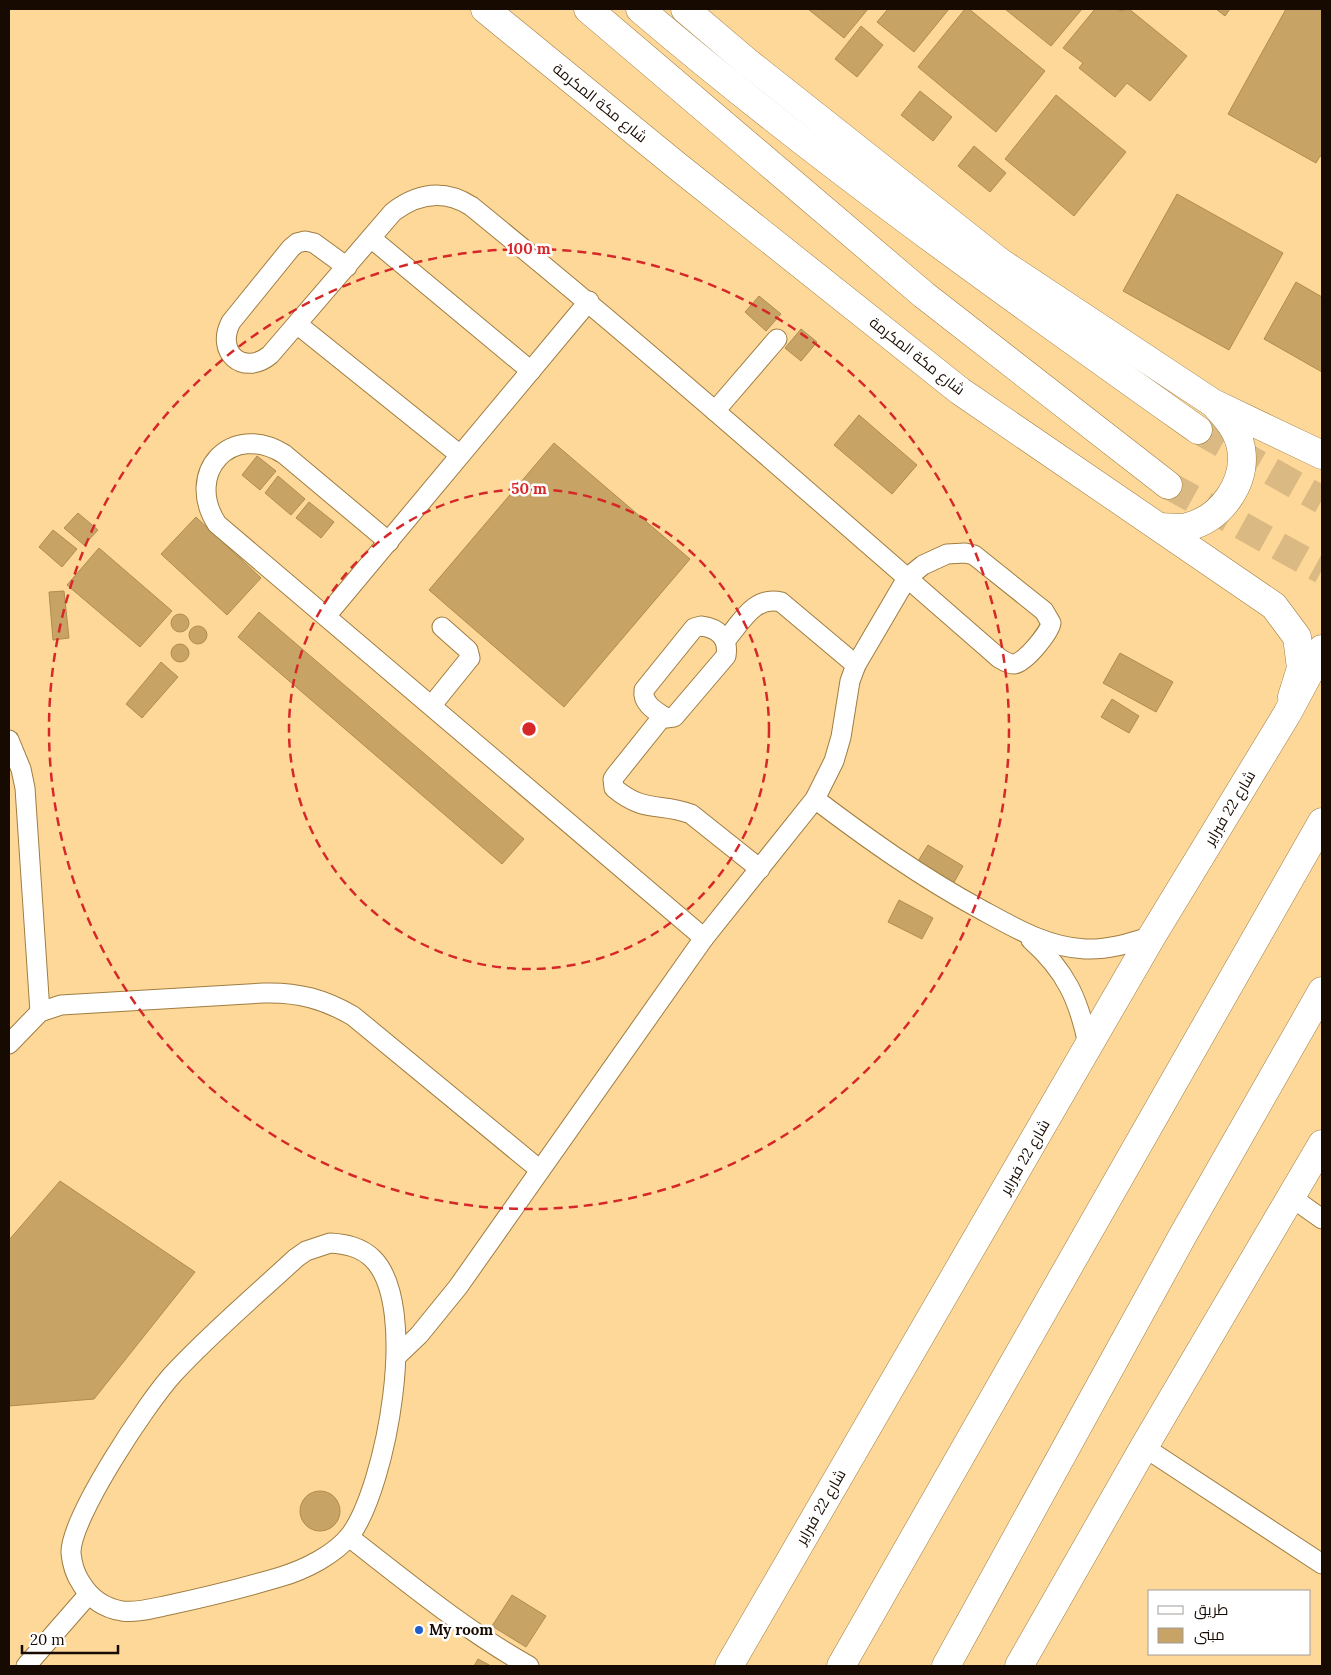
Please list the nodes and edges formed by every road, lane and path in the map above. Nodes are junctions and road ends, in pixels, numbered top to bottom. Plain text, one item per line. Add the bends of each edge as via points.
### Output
1 (485, 9) edge
2 (588, 9) edge
3 (640, 9) edge
4 (685, 9) edge
5 (371, 238) junction
6 (346, 267) junction
7 (589, 301) junction
8 (297, 324) junction
9 (777, 339) dead end
10 (531, 371) junction
11 (1213, 403) junction
12 (715, 411) junction
13 (1198, 430) tunnel mouth
14 (460, 455) junction
15 (1322, 455) edge
16 (1168, 485) tunnel mouth
17 (1160, 527) junction
18 (389, 542) junction
19 (906, 578) junction
20 (327, 615) junction
21 (442, 627) dead end
22 (725, 641) junction
23 (1322, 649) edge
24 (856, 664) junction
25 (432, 705) junction
26 (1287, 714) junction
27 (663, 716) junction
28 (9, 740) edge
29 (815, 799) junction
30 (1322, 822) edge
31 (760, 869) junction
32 (1020, 931) junction
33 (1152, 936) junction
34 (704, 938) junction
35 (1322, 991) edge
36 (40, 1012) junction
37 (9, 1044) edge
38 (1088, 1046) junction
39 (1322, 1144) edge
40 (540, 1170) junction
41 (1291, 1197) junction
42 (1322, 1219) edge
43 (397, 1356) junction
44 (1144, 1447) junction
45 (349, 1537) junction
46 (1322, 1564) edge
47 (88, 1595) junction
48 (26, 1666) edge
49 (528, 1666) edge
50 (729, 1666) edge
51 (841, 1666) edge
52 (946, 1666) edge
53 (1019, 1666) edge

1 - 17 main road, شارع مكة المكرمة via 960,391
2 - 16 main road via 924,294
3 - 13 main road via 954,257
4 - 11 main road via 1000,262
5 - 6 lane
5 - 7 lane via 406,203 421,196 452,196 471,206
5 - 10 lane
6 - 8 lane
6 - 8 lane via 314,243 297,243 231,322 225,344 238,362 261,362
7 - 10 lane
7 - 12 lane
8 - 14 lane
9 - 12 lane
10 - 14 lane
11 - 15 main road
11 - 17 main road via 1231,423 1241,448 1240,474 1230,499 1211,517 1186,527
12 - 19 lane
14 - 18 lane
17 - 26 main road, شارع مكة المكرمة via 1274,606 1297,637 1301,668
18 - 20 lane
18 - 20 lane via 272,446 243,444 218,458 205,484 209,512 217,524
19 - 19 lane via 1006,663 1020,662 1050,627 1049,616 1044,611 974,555 965,552 947,554 923,565
19 - 24 lane
20 - 25 lane
21 - 25 lane via 466,647 470,658
22 - 24 lane via 755,606 776,600
22 - 27 lane via 726,656 674,717
22 - 27 lane via 716,629 694,628 644,690 645,700
23 - 26 main road, شارع 22 فبراير
24 - 29 lane via 834,761
25 - 34 lane
26 - 33 main road, شارع 22 فبراير
27 - 31 lane via 615,776 614,788 639,804 691,814
28 - 36 lane via 25,788
29 - 31 lane
29 - 32 lane via 880,848 942,888
30 - 51 main road
31 - 34 lane
32 - 33 lane via 1052,944 1086,949 1120,946
32 - 38 lane via 1046,954 1068,981 1082,1012
33 - 38 main road, شارع 22 فبراير
34 - 40 lane
35 - 52 main road via 1178,1244
36 - 37 lane
36 - 40 lane via 81,1003 272,992 311,996 353,1016
38 - 50 main road, شارع 22 فبراير
39 - 41 main road
40 - 43 lane via 439,1312
41 - 42 lane
41 - 44 main road
43 - 45 lane via 390,1414 375,1478 366,1509
43 - 47 lane via 391,1305 381,1271 374,1260 364,1252 342,1244 318,1245 301,1254 171,1376 87,1504 76,1529 71,1552 75,1575
44 - 46 lane
44 - 53 main road
45 - 47 lane via 322,1559 294,1573 219,1595 123,1611 104,1606
45 - 49 lane via 461,1622
47 - 48 lane

